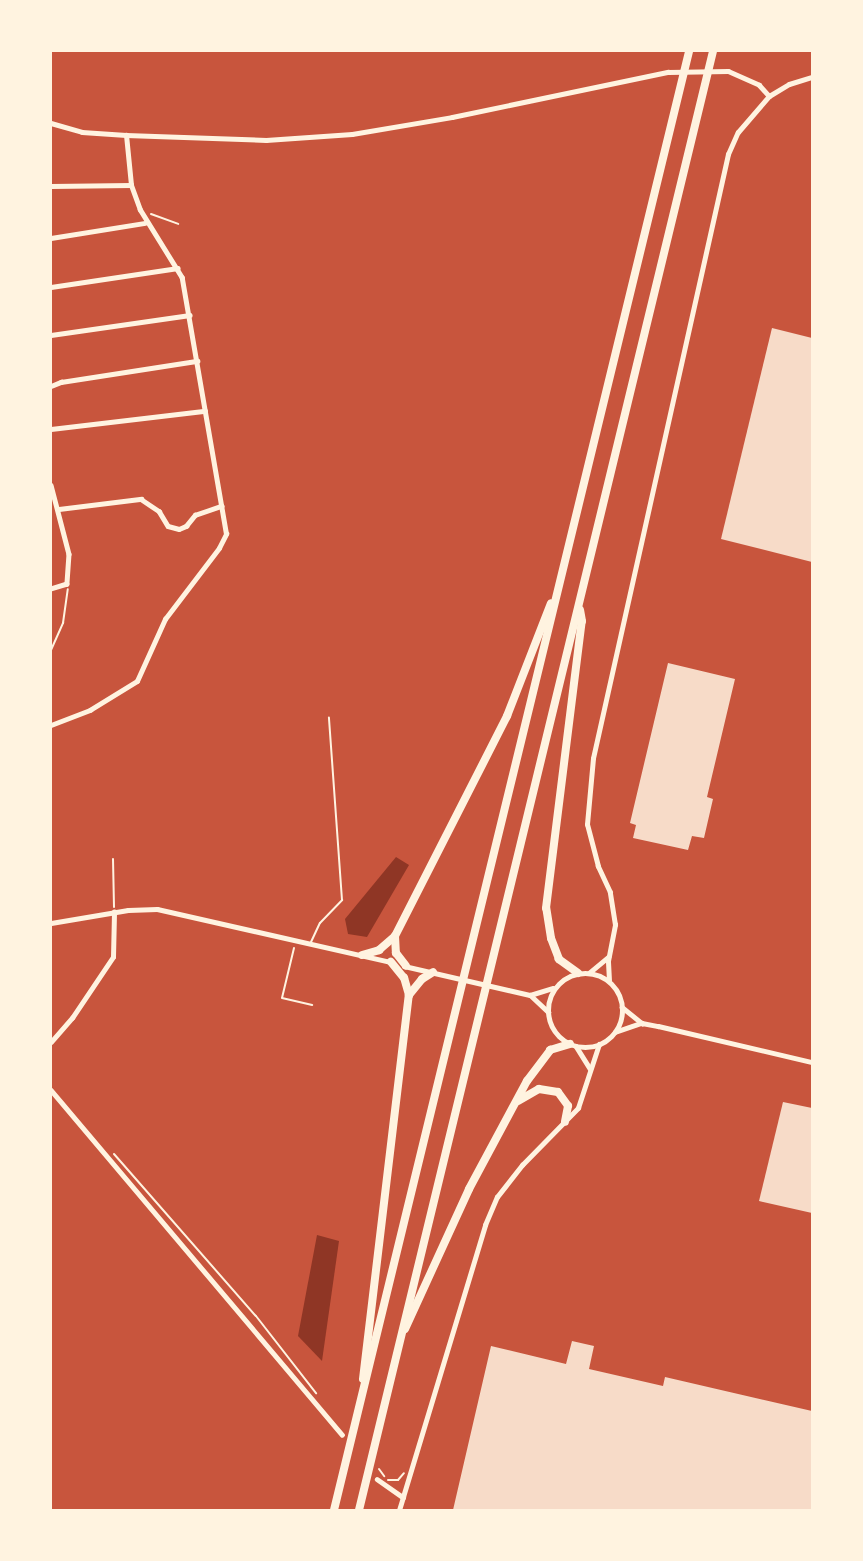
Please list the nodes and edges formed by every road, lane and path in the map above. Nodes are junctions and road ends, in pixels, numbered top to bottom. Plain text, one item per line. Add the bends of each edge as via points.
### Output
1 (689, 51) edge
2 (713, 51) edge
3 (812, 77) edge
4 (769, 96) junction
5 (51, 123) edge
6 (352, 134) joint
7 (126, 135) junction
8 (131, 185) junction
9 (51, 186) edge
10 (140, 211) junction
11 (145, 223) junction
12 (178, 224) dead end
13 (51, 238) edge
14 (177, 268) junction
15 (51, 287) edge
16 (190, 315) junction
17 (51, 335) edge
18 (197, 361) junction
19 (51, 386) edge
20 (205, 411) junction
21 (51, 429) edge
22 (51, 485) edge
23 (53, 499) edge
24 (221, 506) junction
25 (59, 509) junction
26 (66, 584) junction
27 (51, 589) edge
28 (558, 591) junction
29 (579, 603) junction
30 (51, 649) edge
31 (329, 717) dead end
32 (51, 725) edge
33 (113, 859) dead end
34 (610, 892) joint
35 (114, 912) junction
36 (51, 923) edge
37 (395, 936) junction
38 (296, 940) junction
39 (310, 943) junction
40 (362, 955) junction
41 (609, 957) junction
42 (391, 962) junction
43 (406, 966) junction
44 (433, 972) junction
45 (578, 973) junction
46 (589, 973) junction
47 (609, 981) junction
48 (556, 987) junction
49 (409, 995) junction
50 (530, 995) junction
51 (312, 1005) dead end
52 (622, 1007) junction
53 (548, 1012) junction
54 (642, 1023) junction
55 (658, 1026) joint
56 (615, 1032) junction
57 (51, 1042) edge
58 (599, 1044) junction
59 (573, 1045) junction
60 (812, 1062) edge
61 (591, 1069) junction
62 (51, 1090) edge
63 (513, 1105) junction
64 (565, 1122) junction
65 (107, 1154) junction
66 (401, 1335) junction
67 (363, 1393) junction
68 (321, 1399) dead end
69 (342, 1434) dead end
70 (379, 1469) dead end
71 (410, 1473) junction
72 (377, 1479) dead end
73 (403, 1497) junction
74 (334, 1510) edge
75 (359, 1510) edge
76 (399, 1510) edge

1 - 28 highway
2 - 29 highway
3 - 4 street
4 - 6 street via 759,85 728,71 668,72
4 - 34 street via 751,113 728,154 593,758 587,824
5 - 7 street via 82,132
6 - 7 street via 266,140
7 - 8 street
8 - 9 street
8 - 10 street
10 - 11 street
10 - 12 path
11 - 13 street
11 - 14 street
14 - 15 street
14 - 16 street
16 - 17 street
16 - 18 street
18 - 19 street
18 - 20 street
20 - 21 street
20 - 24 street
22 - 23 street
23 - 25 street
24 - 25 street via 195,514 179,530 168,526 159,511 141,499
24 - 32 street via 226,534 165,619 137,681 90,709
25 - 26 street via 68,544
26 - 27 street
26 - 30 path via 64,619
28 - 37 highway via 507,716
28 - 67 highway
29 - 45 highway via 582,621 546,908 559,960
29 - 66 highway
31 - 39 lane via 342,900 320,923
33 - 35 path
34 - 41 street via 615,925
35 - 36 street
35 - 38 street via 170,911
35 - 57 street via 113,957
37 - 40 highway via 379,950
37 - 43 highway via 396,953
38 - 39 street
38 - 51 path via 282,998
39 - 40 street
40 - 42 street
41 - 46 street
41 - 47 street
42 - 43 street
42 - 49 highway via 404,978
43 - 44 street
44 - 49 highway
44 - 50 street
45 - 46 street
45 - 48 street
46 - 47 street
47 - 52 street
48 - 50 street
48 - 53 street
49 - 67 highway
50 - 53 street
52 - 54 street
52 - 56 street
53 - 59 street via 554,1031
54 - 55 street
54 - 56 street
55 - 60 street
56 - 58 street
58 - 59 street
58 - 61 street
59 - 61 street
59 - 63 highway via 556,1046 547,1053
61 - 64 street via 581,1103
62 - 65 street
63 - 64 highway via 534,1091 554,1090 567,1102
63 - 66 highway via 468,1189
64 - 71 street via 537,1147 497,1197
65 - 68 path via 114,1154 132,1174 256,1316
65 - 69 street
66 - 75 highway
67 - 74 highway
70 - 71 path via 387,1480
71 - 73 street
72 - 73 street
73 - 76 street

